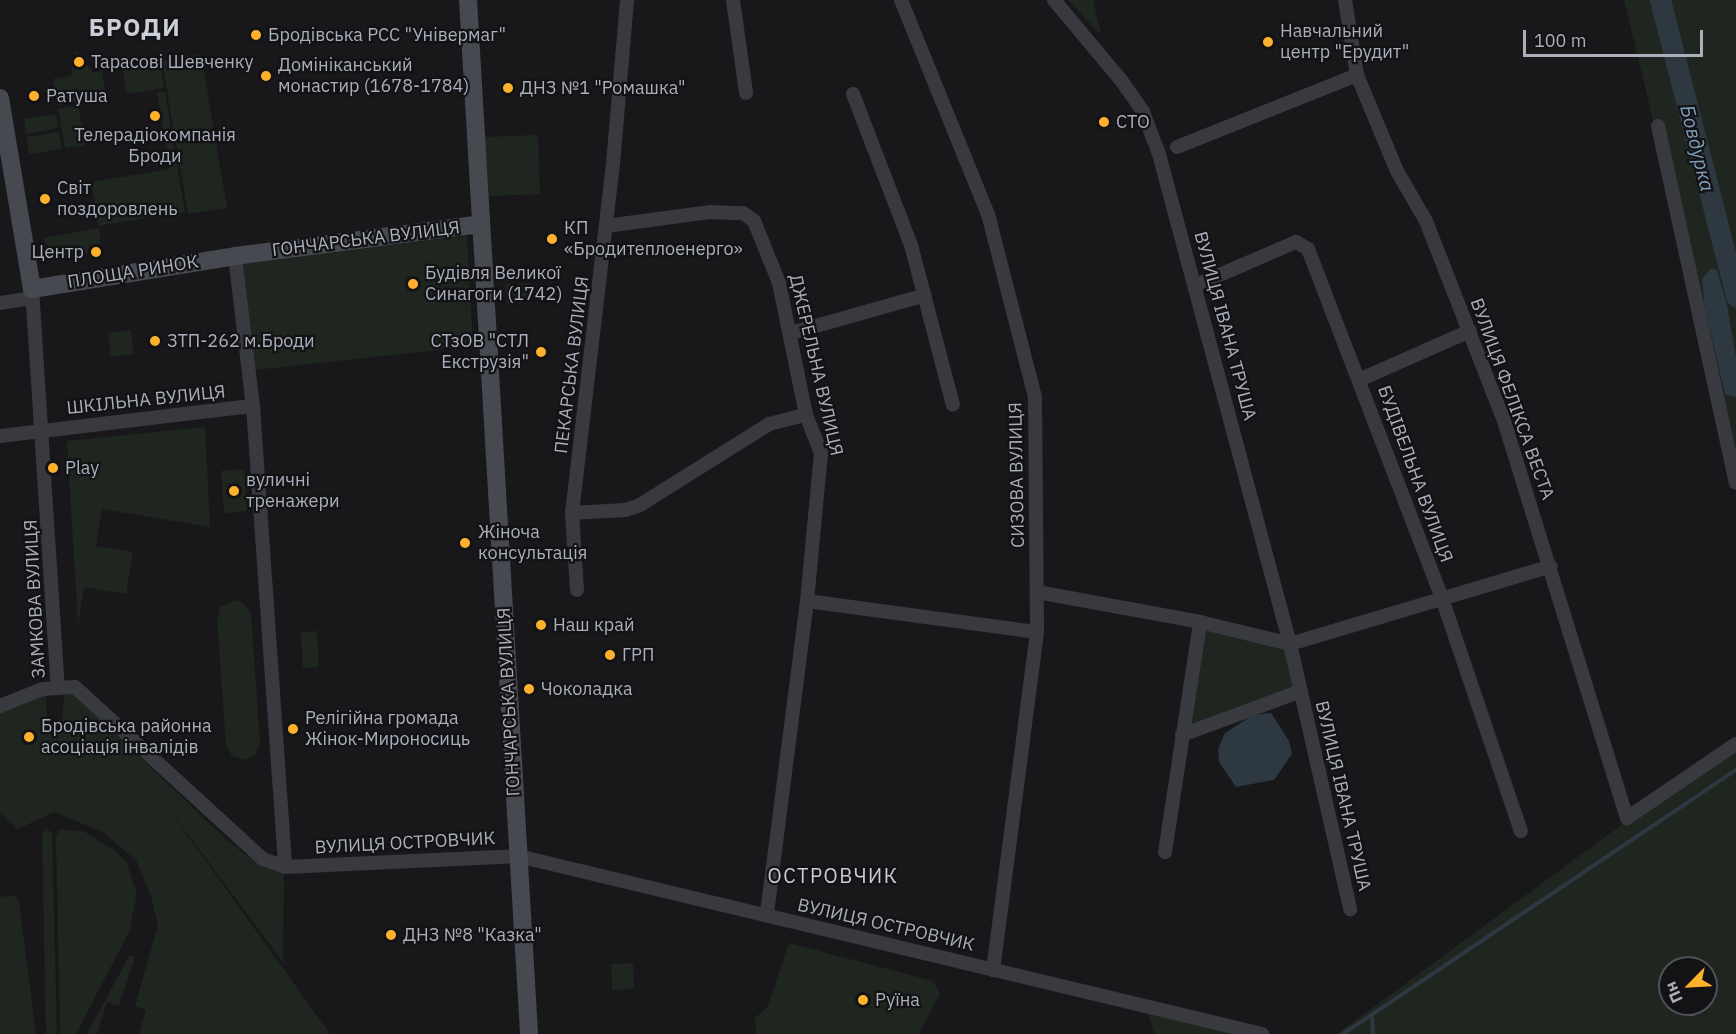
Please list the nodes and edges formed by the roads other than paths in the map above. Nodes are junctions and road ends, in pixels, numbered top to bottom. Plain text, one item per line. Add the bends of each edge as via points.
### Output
1 (468, 0) edge
2 (627, 0) edge
3 (733, 0) edge
4 (901, 0) edge
5 (1054, 0) edge
6 (1345, 0) edge
7 (1357, 75) junction
8 (746, 93) dead end
9 (853, 94) dead end
10 (0, 98) edge
11 (1658, 126) dead end
12 (1177, 147) dead end
13 (7, 178) edge
14 (481, 224) junction
15 (606, 226) junction
16 (235, 256) junction
17 (1196, 285) junction
18 (32, 293) junction
19 (925, 295) junction
20 (0, 303) edge
21 (1470, 331) junction
22 (791, 333) junction
23 (1361, 379) junction
24 (953, 405) dead end
25 (253, 406) junction
26 (806, 415) junction
27 (44, 429) junction
28 (0, 436) edge
29 (1736, 483) edge
30 (572, 513) junction
31 (1551, 566) junction
32 (578, 590) dead end
33 (1036, 592) junction
34 (807, 601) junction
35 (1443, 601) junction
36 (1200, 622) junction
37 (1037, 632) junction
38 (1290, 644) junction
39 (58, 688) junction
40 (1301, 690) junction
41 (0, 706) edge
42 (1182, 735) junction
43 (1736, 744) edge
44 (1521, 831) dead end
45 (1165, 852) dead end
46 (518, 856) junction
47 (285, 867) junction
48 (1350, 909) dead end
49 (767, 915) junction
50 (993, 970) junction
51 (529, 1034) edge
52 (1262, 1034) edge

1 - 14 main road
2 - 15 street, ПЕКАРСЬКА ВУЛИЦЯ
3 - 8 street
4 - 33 street, СИЗОВА ВУЛИЦЯ via 988,214 1027,357 1035,397
5 - 17 street, ВУЛИЦЯ ІВАНА ТРУША via 1143,112
6 - 7 street, ВУЛИЦЯ ФЕЛІКСА ВЕСТА
7 - 12 street
7 - 21 street, ВУЛИЦЯ ФЕЛІКСА ВЕСТА via 1397,171 1426,221
9 - 19 street via 911,245
10 - 13 main road
11 - 29 street
13 - 18 main road
14 - 16 main road, ГОНЧАРСЬКА ВУЛИЦЯ
14 - 46 main road, ГОНЧАРСЬКА ВУЛИЦЯ
15 - 22 street, ДЖЕРЕЛЬНА ВУЛИЦЯ via 709,212 743,213 754,220 762,234
15 - 30 street, ПЕКАРСЬКА ВУЛИЦЯ
16 - 18 main road, ПЛОЩА РИНОК
16 - 25 street
17 - 23 street, БУДІВЕЛЬНА ВУЛИЦЯ via 1296,242 1308,249 1315,261
17 - 38 street, ВУЛИЦЯ ІВАНА ТРУША
18 - 20 street
18 - 27 street
19 - 22 street
19 - 24 street
21 - 23 street
21 - 31 street, ВУЛИЦЯ ФЕЛІКСА ВЕСТА
22 - 26 street, ДЖЕРЕЛЬНА ВУЛИЦЯ
23 - 35 street, БУДІВЕЛЬНА ВУЛИЦЯ
25 - 27 street, ШКІЛЬНА ВУЛИЦЯ
25 - 47 street
26 - 30 street via 769,424 640,505 625,510
26 - 34 street, ДЖЕРЕЛЬНА ВУЛИЦЯ via 821,453
27 - 28 street, ШКІЛЬНА ВУЛИЦЯ
27 - 39 street, ЗАМКОВА ВУЛИЦЯ
30 - 32 street, ПЕКАРСЬКА ВУЛИЦЯ
31 - 35 street
31 - 43 street, ВУЛИЦЯ ФЕЛІКСА ВЕСТА via 1627,818
33 - 36 street
33 - 37 street, СИЗОВА ВУЛИЦЯ
34 - 37 street
34 - 49 street, ДЖЕРЕЛЬНА ВУЛИЦЯ
35 - 38 street
35 - 44 street, БУДІВЕЛЬНА ВУЛИЦЯ
36 - 38 street
36 - 42 street
37 - 50 street, СИЗОВА ВУЛИЦЯ
38 - 40 street, ВУЛИЦЯ ІВАНА ТРУША
39 - 41 street via 43,689
39 - 47 street, ЗАМКОВА ВУЛИЦЯ via 75,687 250,850
40 - 42 street, ВУЛИЦЯ ІВАНА ТРУША
40 - 48 street, ВУЛИЦЯ ІВАНА ТРУША
42 - 45 street
46 - 47 street, ВУЛИЦЯ ОСТРОВЧИК
46 - 49 street, ВУЛИЦЯ ОСТРОВЧИК
46 - 51 main road, ГОНЧАРСЬКА ВУЛИЦЯ
49 - 50 street, ВУЛИЦЯ ОСТРОВЧИК
50 - 52 street, ВУЛИЦЯ ОСТРОВЧИК

